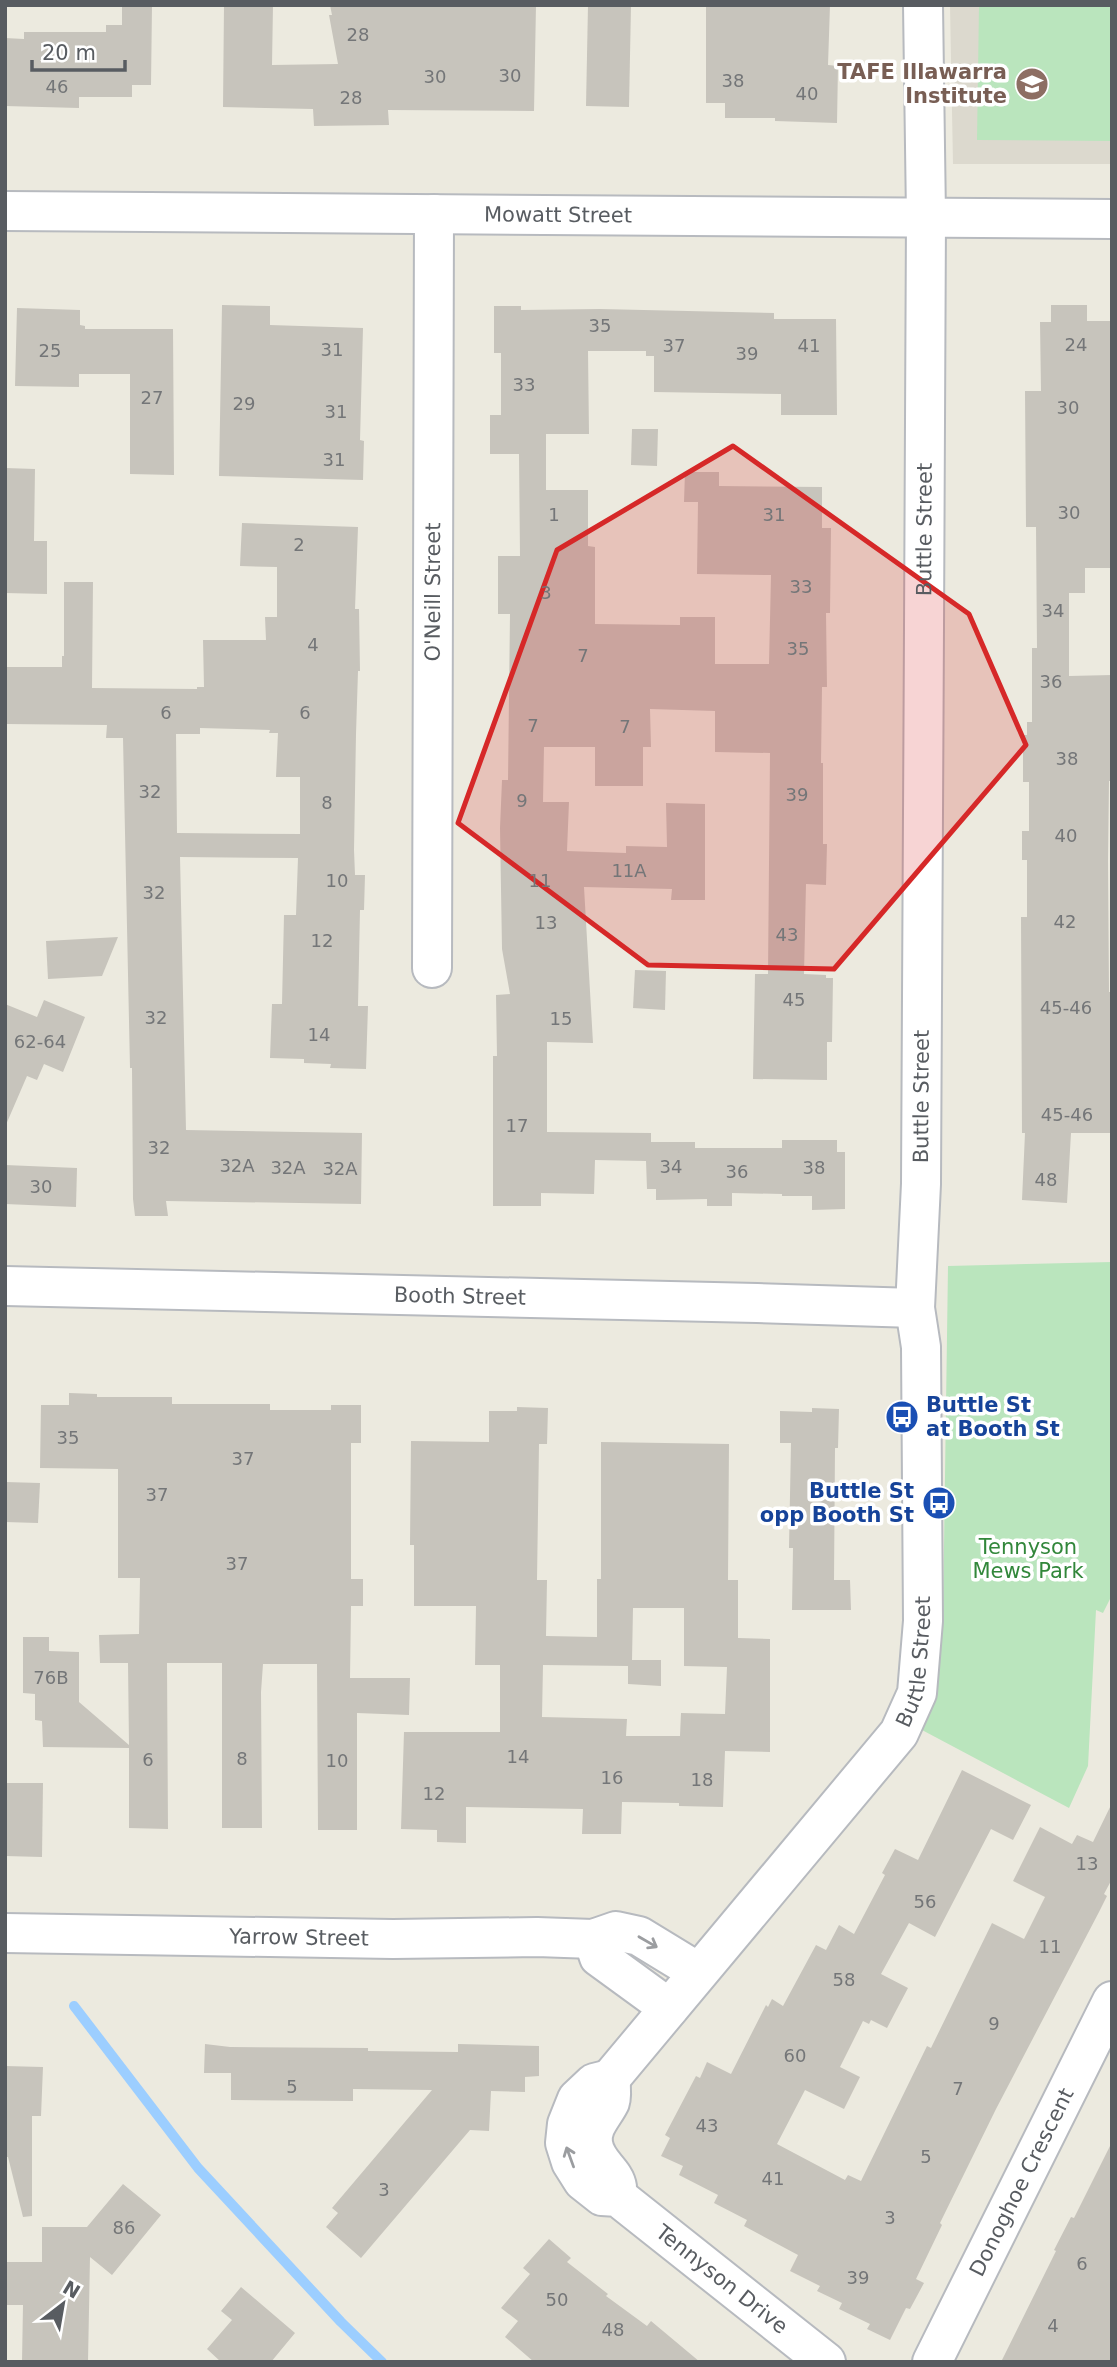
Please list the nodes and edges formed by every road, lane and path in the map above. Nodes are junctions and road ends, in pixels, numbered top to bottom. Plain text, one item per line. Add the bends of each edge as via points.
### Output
1 (923, 5) edge
2 (5, 211) edge
3 (434, 214) junction
4 (926, 217) junction
5 (1112, 219) edge
6 (432, 968) dead end
7 (5, 1286) edge
8 (915, 1308) junction
9 (5, 1933) edge
10 (593, 1939) junction
11 (698, 1972) junction
12 (1112, 2001) edge
13 (669, 2008) junction
14 (610, 2079) joint
15 (826, 2362) edge
16 (932, 2362) edge

1 - 4 street, Buttle Street
2 - 3 street, Mowatt Street
3 - 4 street, Mowatt Street
3 - 6 street, O'Neill Street
4 - 5 street, Mowatt Street
4 - 8 street, Buttle Street via 921,1184
7 - 8 street, Booth Street
8 - 11 street, Buttle Street via 921,1347 923,1607 917,1693 899,1733
9 - 10 street, Yarrow Street
10 -> 11 street, Yarrow Street via 616,1931 639,1936
10 - 13 street via 598,1957
11 - 13 street, Buttle Street
12 - 16 street, Donoghoe Crescent
13 - 14 street, Buttle Street
14 - 15 street, Tennyson Drive via 611,2100 594,2129 593,2144 601,2165 617,2182 618,2197

